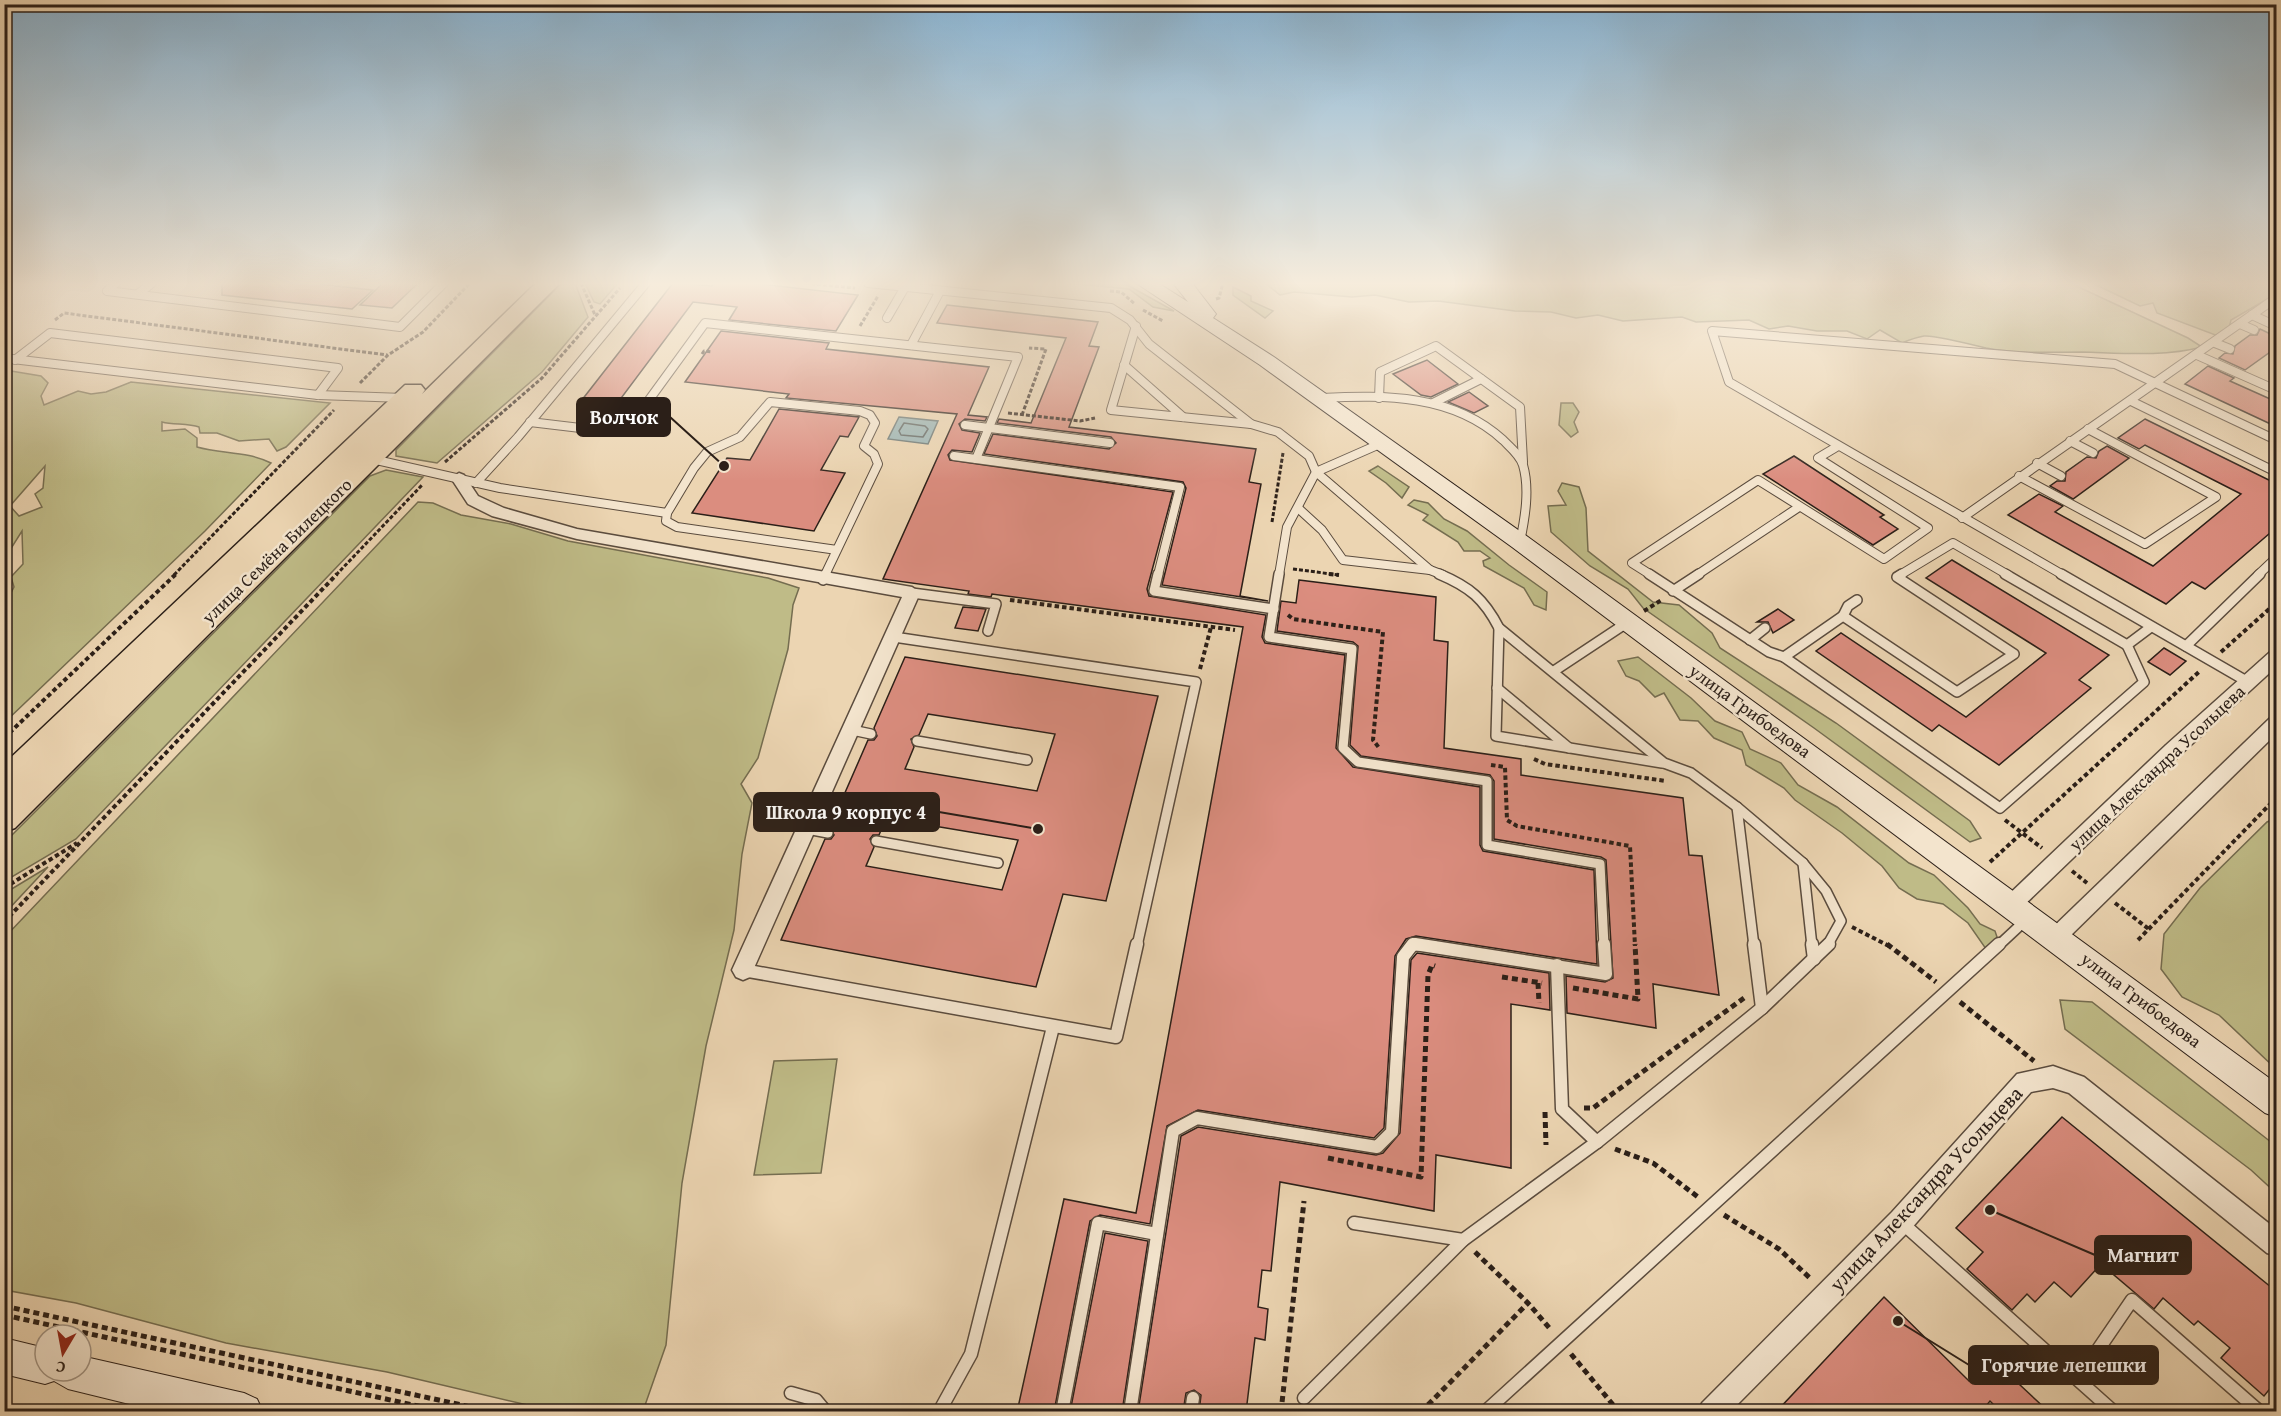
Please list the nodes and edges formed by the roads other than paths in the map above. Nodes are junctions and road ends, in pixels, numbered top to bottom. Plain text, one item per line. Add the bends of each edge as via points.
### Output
1 (29, 349) edge
2 (182, 349) edge
3 (455, 349) edge
4 (483, 349) edge
5 (591, 349) edge
6 (685, 349) edge
7 (947, 349) edge
8 (1129, 349) edge
9 (1155, 349) edge
10 (1249, 349) edge
11 (1429, 349) edge
12 (1440, 349) edge
13 (1718, 349) edge
14 (1933, 349) edge
15 (2206, 349) edge
16 (2197, 355) junction
17 (4, 358) edge
18 (15, 360) junction
19 (1124, 365) junction
20 (1481, 379) junction
21 (2158, 383) junction
22 (2277, 390) edge
23 (318, 394) junction
24 (404, 398) junction
25 (1320, 398) junction
26 (1379, 398) junction
27 (2131, 401) junction
28 (1433, 403) junction
29 (1183, 417) junction
30 (530, 422) junction
31 (1251, 424) junction
32 (965, 425) dead end
33 (988, 428) junction
34 (2088, 429) junction
35 (2277, 440) edge
36 (2070, 441) junction
37 (1110, 443) dead end
38 (1382, 443) junction
39 (1838, 446) junction
40 (2092, 453) dead end
41 (954, 456) dead end
42 (372, 459) junction
43 (976, 459) junction
44 (1523, 462) junction
45 (2037, 463) junction
46 (1316, 472) junction
47 (2277, 472) edge
48 (2019, 476) junction
49 (2061, 476) dead end
50 (468, 481) junction
51 (1800, 507) junction
52 (1298, 508) junction
53 (667, 513) junction
54 (1962, 518) junction
55 (1520, 542) junction
56 (837, 550) junction
57 (2277, 558) edge
58 (1430, 570) junction
59 (823, 580) junction
60 (1673, 591) junction
61 (912, 593) junction
62 (1857, 600) dead end
63 (1274, 609) junction
64 (1843, 616) junction
65 (1628, 621) junction
66 (2151, 627) junction
67 (1499, 628) junction
68 (1766, 628) dead end
69 (988, 631) dead end
70 (894, 637) junction
71 (1750, 640) junction
72 (2127, 645) junction
73 (2186, 646) junction
74 (1784, 657) junction
75 (2277, 657) edge
76 (1554, 671) junction
77 (2248, 682) junction
78 (1497, 688) junction
79 (2277, 723) edge
80 (852, 730) junction
81 (871, 734) dead end
82 (917, 741) dead end
83 (1569, 748) junction
84 (1027, 760) dead end
85 (1664, 763) junction
86 (4, 784) edge
87 (1737, 807) junction
88 (4, 819) edge
89 (807, 829) junction
90 (828, 833) dead end
91 (876, 841) dead end
92 (998, 863) dead end
93 (1803, 863) junction
94 (2020, 910) junction
95 (2056, 937) junction
96 (1815, 959) junction
97 (1557, 964) junction
98 (743, 970) joint
99 (1762, 1008) junction
100 (1053, 1027) junction
101 (2277, 1102) edge
102 (1597, 1142) junction
103 (1900, 1221) junction
104 (1354, 1222) dead end
105 (1157, 1234) junction
106 (1463, 1240) junction
107 (2277, 1244) edge
108 (4, 1356) edge
109 (33, 1363) edge
110 (93, 1377) edge
111 (2078, 1379) junction
112 (792, 1393) dead end
113 (1304, 1398) dead end
114 (244, 1412) edge
115 (826, 1412) edge
116 (939, 1412) edge
117 (1062, 1412) edge
118 (1130, 1412) edge
119 (1485, 1412) edge
120 (1711, 1412) edge
121 (2114, 1412) edge
122 (2260, 1412) edge

1 - 18 lane
2 - 23 lane via 338,368
3 - 24 main road, улица Семёна Билецкого
4 - 42 main road, улица Семёна Билецкого
5 - 30 lane
6 - 30 lane via 630,426 614,432
7 - 33 lane via 1018,357
8 - 19 lane
9 - 31 lane
10 - 25 main road, улица Грибоедова
11 - 26 lane via 1380,372
12 - 20 lane
13 - 39 lane via 1729,382
14 - 21 lane via 2115,364
15 - 16 lane
16 - 21 lane
16 - 22 lane
17 - 18 lane
18 - 23 lane
19 - 29 lane
19 - 29 lane via 1110,410
20 - 28 lane
20 - 44 lane via 1520,406
21 - 27 lane
21 - 35 lane
23 - 24 lane
24 - 86 main road, улица Семёна Билецкого
25 - 26 lane
25 - 38 main road, улица Грибоедова
26 - 28 lane
27 - 34 lane
27 - 47 lane
28 - 44 lane via 1465,411 1488,425
29 - 31 lane
30 - 50 lane
31 - 46 lane via 1278,432 1309,456
32 - 33 lane
33 - 37 lane
33 - 43 lane
34 - 36 lane
34 - 48 lane via 2216,496 2145,544
36 - 40 lane
36 - 45 lane
38 - 46 lane
38 - 55 main road, улица Грибоедова
39 - 51 lane via 1818,458 1928,528 1884,559
39 - 54 lane
41 - 43 lane
42 - 50 lane
42 - 88 main road, улица Семёна Билецкого
43 - 63 lane via 1180,487 1154,591
44 - 55 lane via 1526,515
45 - 48 lane
45 - 49 lane
46 - 52 lane
46 - 58 lane
48 - 54 lane
50 - 53 lane
50 - 59 street via 473,500 498,512 577,534
51 - 60 lane
51 - 60 lane via 1758,480 1632,563
52 - 58 lane via 1322,530 1343,560
52 - 63 lane via 1287,527
53 - 56 lane via 666,521 677,527
53 - 56 lane via 702,457 712,447 744,434 770,402 860,411 870,415 875,423 864,446 878,464
54 - 66 lane
55 - 65 main road, улица Грибоедова
56 - 59 lane
57 - 73 lane
58 - 67 lane via 1454,580 1486,603
59 - 61 street
60 - 71 lane
61 - 69 lane via 996,604
61 - 70 street
62 - 64 lane
63 - 97 lane via 1269,637 1352,649 1343,748 1358,762 1487,782 1487,845 1600,864 1606,974
64 - 72 lane via 1957,692 2014,654 1897,577 1953,543
64 - 74 lane
65 - 76 lane
65 - 94 main road, улица Грибоедова
66 - 72 lane
66 - 73 lane
67 - 76 lane
67 - 78 lane
68 - 71 lane
70 - 80 street
70 - 100 lane via 1196,681 1116,1037
71 - 74 lane
72 - 74 lane via 2144,682 2000,808
73 - 77 lane
75 - 77 street, улица Александра Усольцева
76 - 85 lane
77 - 94 street, улица Александра Усольцева via 2058,860
78 - 83 lane
78 - 83 lane via 1496,736
79 - 95 street
80 - 81 lane
80 - 89 street
82 - 84 lane
83 - 85 lane
85 - 87 lane via 1691,773
87 - 93 lane
87 - 99 lane
89 - 90 lane
89 - 98 street
91 - 92 lane
93 - 96 lane
93 - 96 lane via 1826,891 1841,921 1832,941
94 - 95 main road, улица Грибоедова
94 - 119 lane
95 - 101 main road, улица Грибоедова
96 - 99 lane
97 - 102 lane via 1562,1109
97 - 105 lane via 1413,944 1403,957 1392,1132 1377,1147 1197,1118 1173,1131
98 - 100 lane
99 - 102 lane
100 - 116 lane via 971,1354
102 - 106 lane
103 - 107 street, улица Александра Усольцева via 2025,1082 2053,1077 2076,1085 2109,1109
103 - 111 lane
103 - 120 street, улица Александра Усольцева
104 - 106 lane
105 - 117 lane via 1098,1223
105 - 118 lane
106 - 113 lane
108 - 109 main road
110 - 114 main road
111 - 121 lane
111 - 122 lane via 2132,1300
112 - 115 lane via 816,1400

